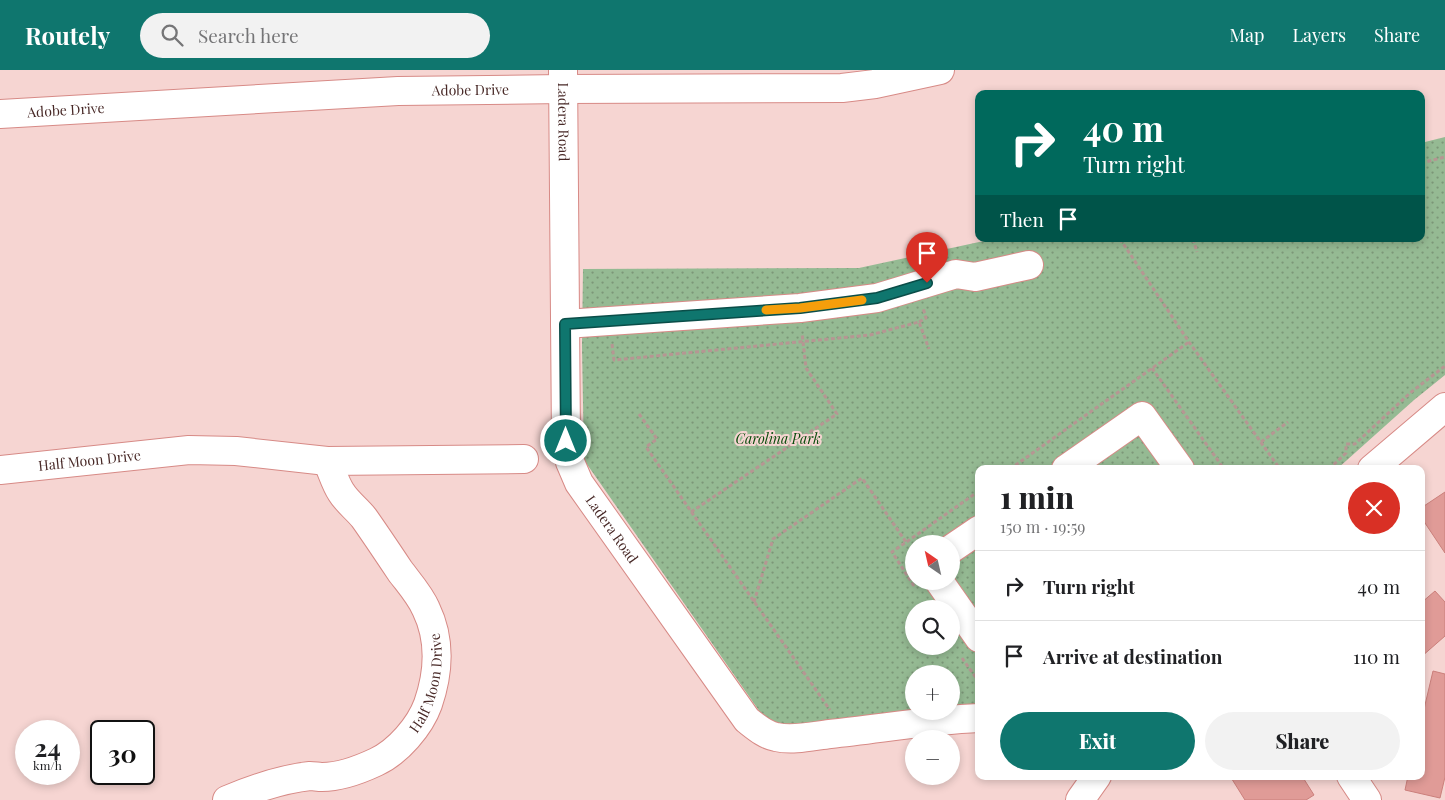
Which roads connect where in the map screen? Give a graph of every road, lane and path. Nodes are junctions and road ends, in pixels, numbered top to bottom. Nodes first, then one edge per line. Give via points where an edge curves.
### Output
1 (940, 70) edge
2 (563, 79) edge
3 (0, 114) edge
4 (1445, 157) edge
5 (1425, 162) edge
6 (1122, 242) edge
7 (1194, 242) edge
8 (1197, 252) dead end
9 (1029, 265) dead end
10 (800, 308) junction
11 (565, 324) junction
12 (612, 340) dead end
13 (803, 342) junction
14 (1189, 342) junction
15 (929, 348) dead end
16 (1445, 366) edge
17 (1152, 368) junction
18 (1445, 407) edge
19 (639, 414) dead end
20 (1288, 422) dead end
21 (1261, 442) junction
22 (524, 459) dead end
23 (327, 461) junction
24 (1016, 465) edge
25 (1072, 465) edge
26 (1177, 465) edge
27 (1221, 465) edge
28 (1277, 465) edge
29 (1333, 465) edge
30 (1377, 465) edge
31 (0, 470) edge
32 (975, 494) edge
33 (691, 512) junction
34 (975, 533) edge
35 (916, 535) edge
36 (905, 541) edge
37 (905, 543) edge
38 (960, 543) edge
39 (905, 564) edge
40 (931, 590) edge
41 (754, 602) junction
42 (970, 648) edge
43 (975, 667) edge
44 (834, 717) dead end
45 (975, 718) edge
46 (1354, 780) edge
47 (227, 800) edge
48 (1367, 800) edge

1 - 2 street, Adobe Drive via 842,88
2 - 3 street, Adobe Drive
2 - 11 street, Ladera Road
4 - 5 path
6 - 14 path
7 - 8 path
9 - 10 street via 975,276 956,274 877,298
10 - 11 street
10 - 13 path
11 - 45 street, Ladera Road via 566,441 579,483 747,720 760,731 777,738 793,738
12 - 13 path via 614,360
13 - 15 path via 870,335 919,322
13 - 33 path via 806,368 837,414
14 - 17 path
14 - 21 path
16 - 29 path via 1410,393 1356,444 1346,444 1346,453
17 - 24 path
17 - 27 path
18 - 30 street
19 - 33 path via 658,439 646,447
20 - 21 path
21 - 28 path
22 - 23 street, Half Moon Drive
23 - 31 street, Half Moon Drive via 236,451 189,450
23 - 47 street, Half Moon Drive via 341,492 363,517 426,608 437,649 433,690 415,728 378,762 338,775 280,781
25 - 26 street via 1142,416
32 - 35 path
33 - 41 path
34 - 38 street
36 - 41 path via 862,478 772,539
37 - 39 path via 892,552
40 - 42 street
41 - 44 path
42 - 43 path
46 - 48 street

